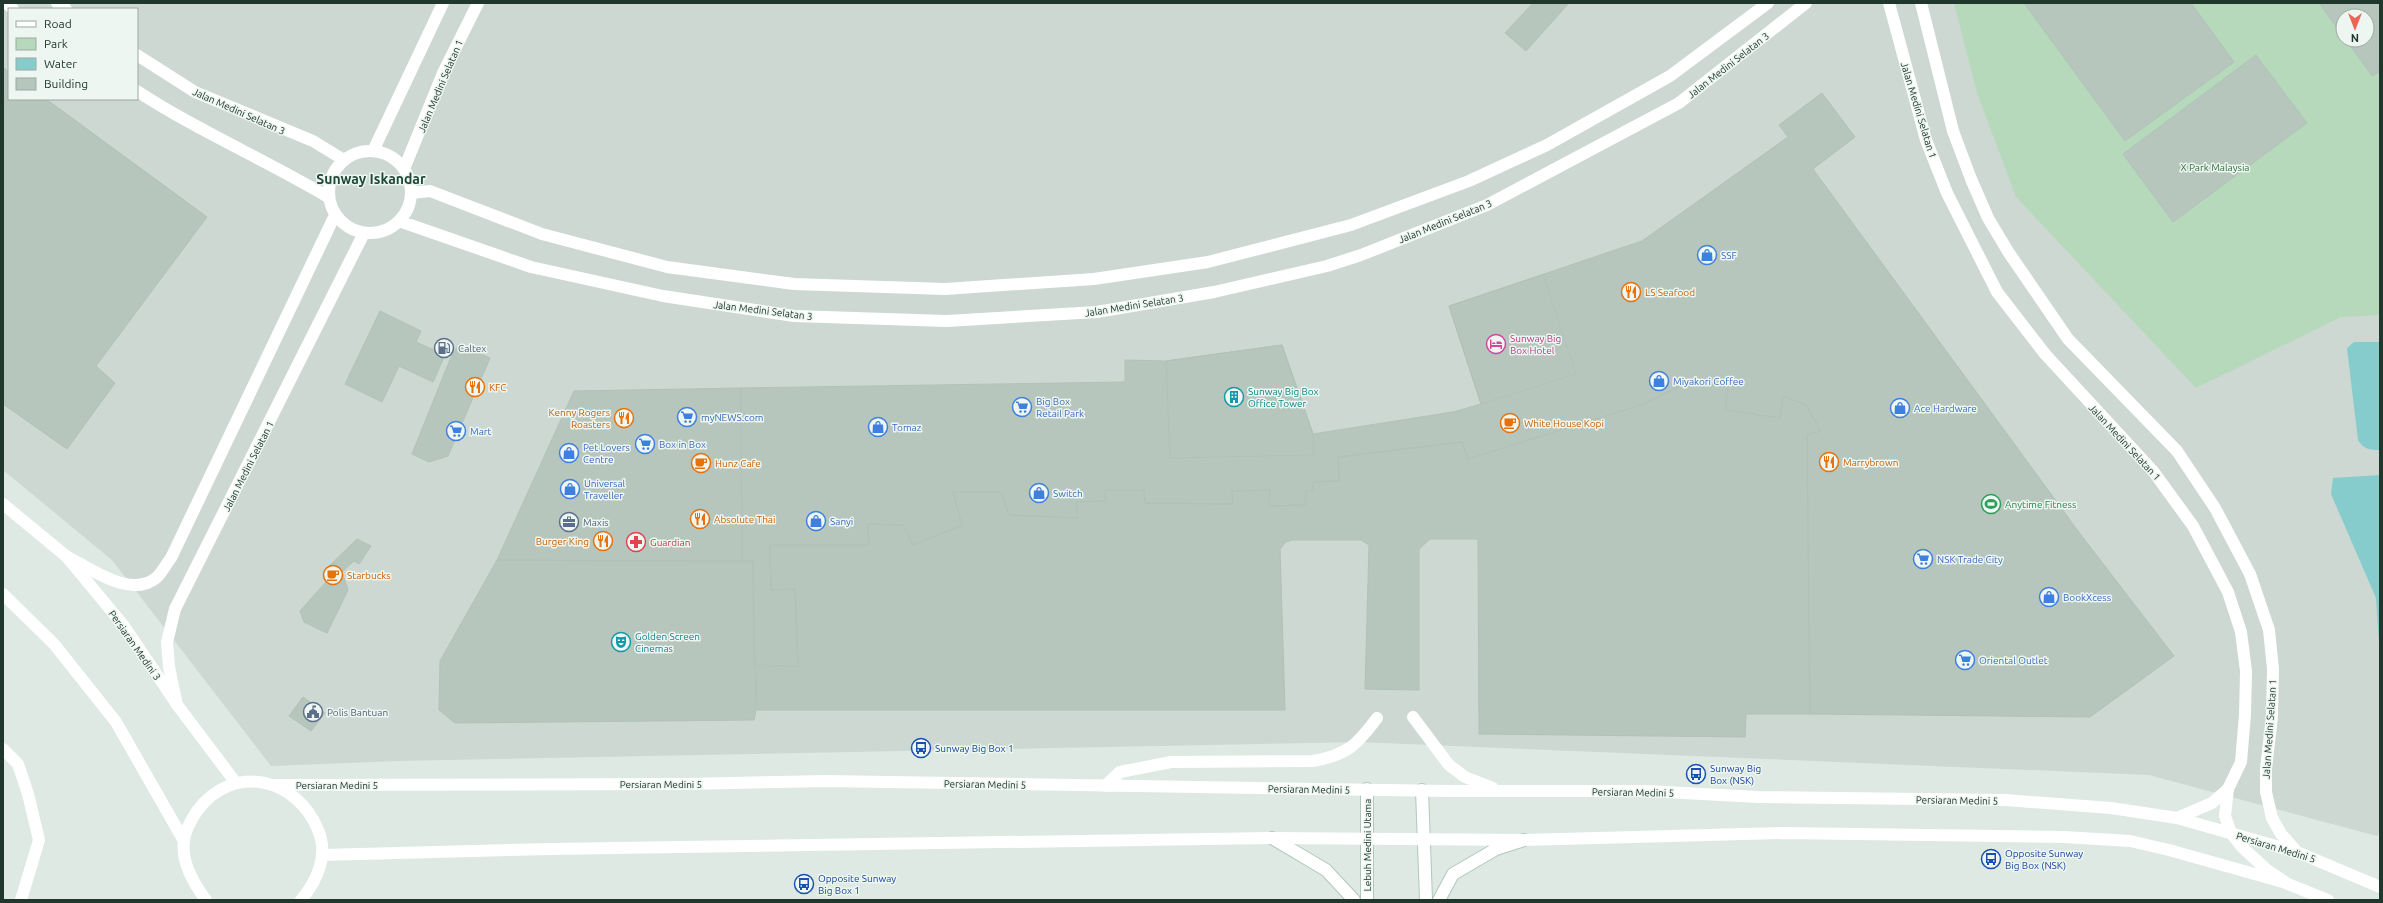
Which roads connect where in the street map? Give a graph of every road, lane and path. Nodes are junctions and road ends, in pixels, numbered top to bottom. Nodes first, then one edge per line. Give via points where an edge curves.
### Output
1 (443, 3) edge
2 (478, 3) edge
3 (1768, 3) edge
4 (1806, 3) edge
5 (1889, 3) edge
6 (1922, 3) edge
7 (138, 56) edge
8 (138, 92) edge
9 (373, 151) junction
10 (344, 160) junction
11 (404, 169) junction
12 (411, 193) junction
13 (328, 197) junction
14 (335, 215) junction
15 (399, 221) junction
16 (364, 233) junction
17 (3, 504) edge
18 (66, 556) junction
19 (3, 594) edge
20 (178, 706) junction
21 (1412, 717) dead end
22 (1377, 718) dead end
23 (3, 749) edge
24 (236, 783) junction
25 (274, 785) junction
26 (1105, 786) junction
27 (1367, 789) junction
28 (2228, 789) junction
29 (1422, 790) junction
30 (1500, 790) junction
31 (2177, 818) junction
32 (2231, 833) junction
33 (1272, 838) junction
34 (1366, 838) junction
35 (1423, 839) junction
36 (1524, 840) junction
37 (184, 841) junction
38 (2297, 852) junction
39 (322, 855) junction
40 (2288, 884) junction
41 (2380, 887) edge
42 (21, 900) edge
43 (206, 900) edge
44 (300, 900) edge
45 (1354, 900) edge
46 (1367, 900) edge
47 (1426, 900) edge
48 (1439, 900) edge
49 (2328, 900) edge

1 - 9 street
2 - 11 street, Jalan Medini Selatan 1 via 443,73
3 - 12 street via 1670,76 1547,145 1469,181 1351,225 1208,262 1094,279 945,289 794,284 667,266 542,234 430,190
4 - 15 street, Jalan Medini Selatan 3 via 1679,103 1486,205 1327,266 1214,292 1097,312 947,321 794,316 663,296 531,266
5 - 28 street, Jalan Medini Selatan 1 via 1926,140 1947,193 1996,292 2045,354 2153,471 2193,526 2228,592 2241,632 2246,671 2246,715 2240,762
6 - 38 street, Jalan Medini Selatan 1 via 1954,130 1970,179 1988,218 2068,339 2177,451 2215,508 2250,574 2269,630 2273,669 2266,792 2272,818 2281,834
7 - 10 street, Jalan Medini Selatan 3 via 195,92 313,141
8 - 13 street via 176,117 284,171
9 - 10 street via 357,153
9 - 11 street via 390,157
10 - 13 street via 330,180
11 - 12 street
12 - 15 street via 408,208
13 - 14 street
14 - 16 street via 348,227
14 - 18 street via 171,558 156,578 138,585 120,583
15 - 16 street via 383,231
16 - 20 street, Jalan Medini Selatan 1 via 175,609 166,642
17 - 18 street, Persiaran Medini 3
18 - 20 street, Persiaran Medini 3 via 124,626
19 - 37 street via 54,644 116,722
20 - 24 street, Persiaran Medini 3
21 - 30 street via 1449,765 1465,777
22 - 26 street via 1359,742 1325,759 1171,762 1120,772
23 - 42 street via 18,764 39,840
24 - 25 street via 248,781
24 - 37 street via 214,793 201,806 192,818
25 - 26 street, Persiaran Medini 5 via 826,781
25 - 39 street via 294,796 313,818 322,842
26 - 27 street, Persiaran Medini 5
27 - 29 street, Persiaran Medini 5
27 - 34 street, Lebuh Medini Utama
28 - 31 street via 2212,803
28 - 32 street, Jalan Medini Selatan 1 via 2225,816
29 - 30 street, Persiaran Medini 5
29 - 35 street
30 - 31 street, Persiaran Medini 5 via 2005,800 2111,808
31 - 32 street, Persiaran Medini 5
32 - 38 street, Persiaran Medini 5
32 - 40 street, Jalan Medini Selatan 1 via 2267,870
33 - 34 street
33 - 39 street
33 - 45 street via 1326,870
34 - 35 street
34 - 46 street, Lebuh Medini Utama
35 - 36 street
35 - 47 street
36 - 40 street via 1783,833 2064,837 2130,841
36 - 48 street via 1496,849 1453,874
37 - 43 street via 191,876
38 - 41 street, Persiaran Medini 5
39 - 44 street via 318,873
40 - 49 street

